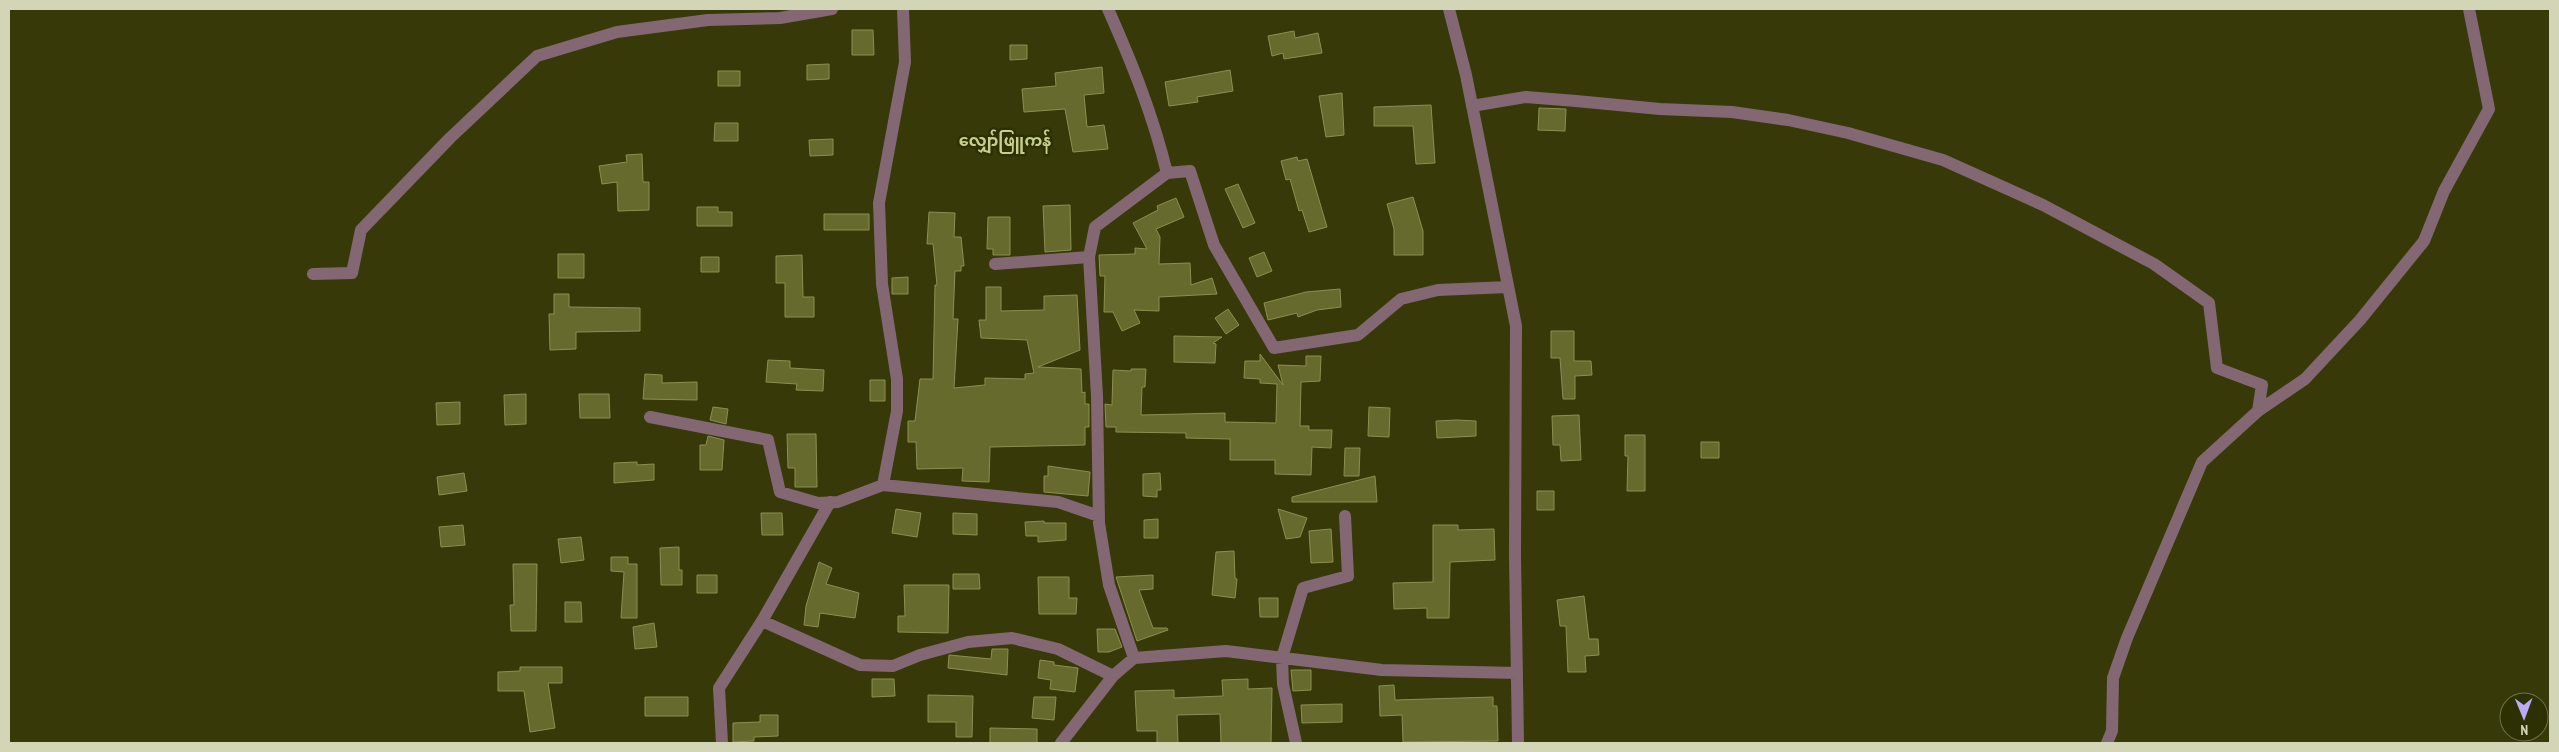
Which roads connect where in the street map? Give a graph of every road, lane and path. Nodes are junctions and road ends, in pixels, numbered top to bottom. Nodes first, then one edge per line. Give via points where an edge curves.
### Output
1 (832, 9) edge
2 (904, 9) edge
3 (1108, 9) edge
4 (1449, 9) edge
5 (2468, 9) edge
6 (1472, 106) junction
7 (1167, 173) junction
8 (1089, 257) junction
9 (995, 264) dead end
10 (314, 274) dead end
11 (1508, 287) junction
12 (2258, 410) junction
13 (650, 417) dead end
14 (883, 484) junction
15 (830, 502) junction
16 (1099, 516) junction
17 (1345, 516) dead end
18 (762, 621) junction
19 (1134, 658) junction
20 (1282, 658) junction
21 (1517, 673) junction
22 (1113, 676) junction
23 (722, 743) edge
24 (1061, 743) edge
25 (1296, 743) edge
26 (1518, 743) edge
27 (2107, 743) edge

1 - 10 street via 780,18 708,20 617,32 537,56 450,138 361,230 352,273
2 - 14 street via 905,62 878,203 882,284 898,379 897,411
3 - 7 street via 1157,130
4 - 6 street
5 - 12 street via 2489,109 2444,191 2424,241 2360,320 2305,379
6 - 11 street
6 - 12 street via 1526,97 1732,112 1848,133 1943,160 2043,204 2154,264 2209,303 2217,368 2262,385
7 - 8 street via 1095,227
7 - 11 street via 1190,171 1214,245 1274,348 1358,335 1402,299 1438,290
8 - 9 street
8 - 16 street
11 - 21 street via 1516,326
12 - 27 street via 2202,462 2127,638 2114,678 2112,731
13 - 15 street via 768,440 780,492 818,503
14 - 15 street via 838,502
14 - 16 street via 1058,502
15 - 18 street
16 - 19 street via 1109,585
17 - 20 street via 1348,576 1303,588
18 - 22 street via 860,664 893,666 968,642 1012,638 1058,649
18 - 23 street via 719,688
19 - 20 street via 1226,651
19 - 22 street
20 - 21 street via 1382,670
20 - 25 street via 1283,684
21 - 26 street
22 - 24 street

